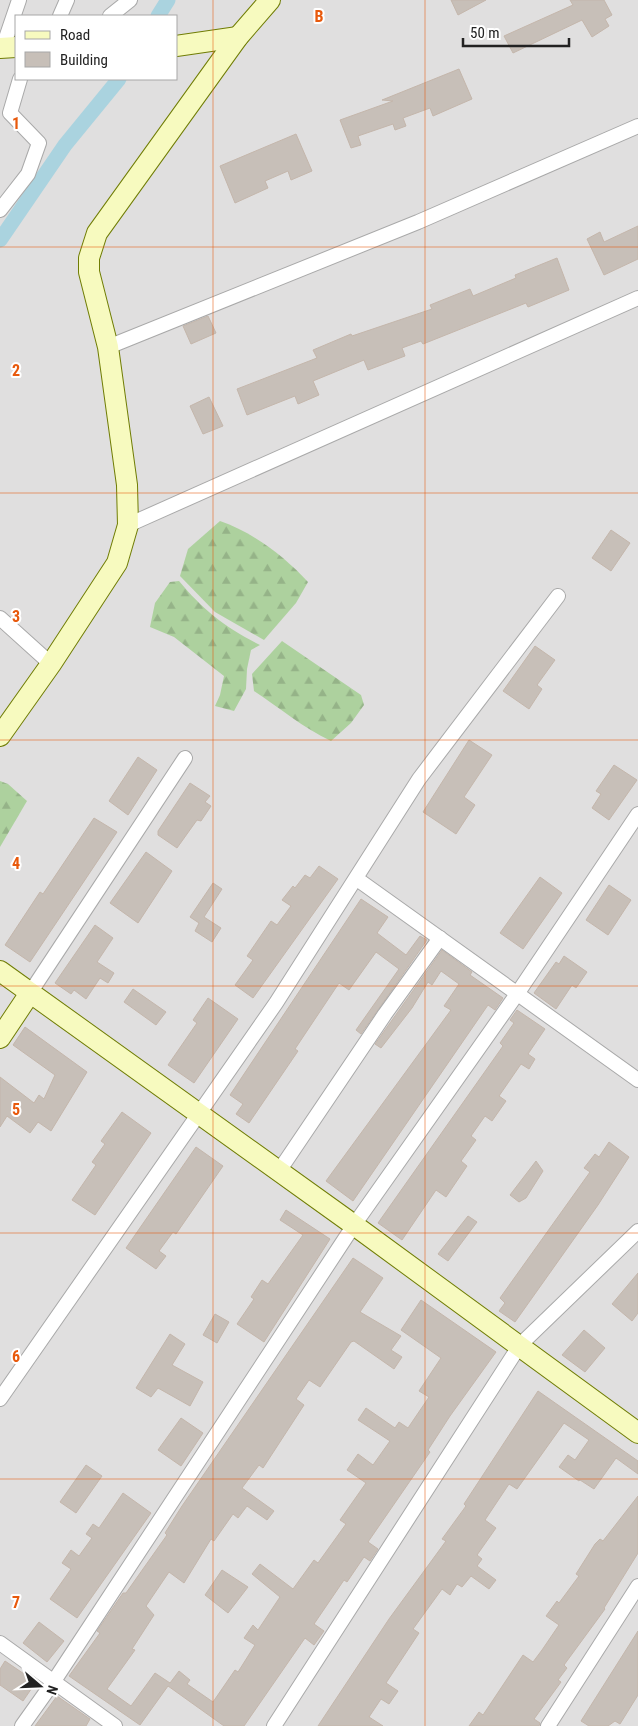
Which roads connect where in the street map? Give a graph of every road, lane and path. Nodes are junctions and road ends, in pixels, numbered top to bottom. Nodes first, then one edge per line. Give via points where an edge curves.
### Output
1 (19, 0) edge
2 (67, 0) edge
3 (130, 0) edge
4 (270, 0) edge
5 (60, 15) edge
6 (111, 15) edge
7 (238, 37) junction
8 (178, 46) edge
9 (6, 47) edge
10 (20, 80) edge
11 (638, 126) edge
12 (0, 210) edge
13 (638, 298) edge
14 (108, 347) junction
15 (128, 525) junction
16 (558, 596) dead end
17 (0, 618) edge
18 (51, 664) junction
19 (0, 736) edge
20 (185, 758) dead end
21 (638, 814) edge
22 (357, 879) junction
23 (440, 938) junction
24 (0, 971) edge
25 (30, 993) junction
26 (517, 994) junction
27 (0, 1038) edge
28 (638, 1080) edge
29 (199, 1113) junction
30 (279, 1170) junction
31 (354, 1225) junction
32 (638, 1231) edge
33 (520, 1345) junction
34 (0, 1399) edge
35 (638, 1433) edge
36 (638, 1586) edge
37 (0, 1643) edge
38 (54, 1682) junction
39 (22, 1726) edge
40 (115, 1726) edge
41 (274, 1726) edge
42 (548, 1726) edge

1 - 9 street
2 - 5 street
3 - 6 street
4 - 7 street
7 - 8 street
7 - 14 street via 97,233 89,258 89,272
10 - 12 street via 10,113 39,143 28,174
11 - 14 street via 418,222
13 - 15 street
14 - 15 street via 128,485
15 - 18 street via 117,563
16 - 22 street via 419,779
17 - 18 street
18 - 19 street
20 - 25 street
21 - 26 street
22 - 23 street
22 - 29 street
23 - 26 street
23 - 30 street
24 - 25 street
25 - 27 street
25 - 29 street
26 - 28 street
26 - 31 street
29 - 30 street
29 - 34 street
30 - 31 street
31 - 33 street
31 - 38 street
32 - 33 street
33 - 35 street
33 - 41 street
36 - 42 street
37 - 38 street
38 - 39 street
38 - 40 street

